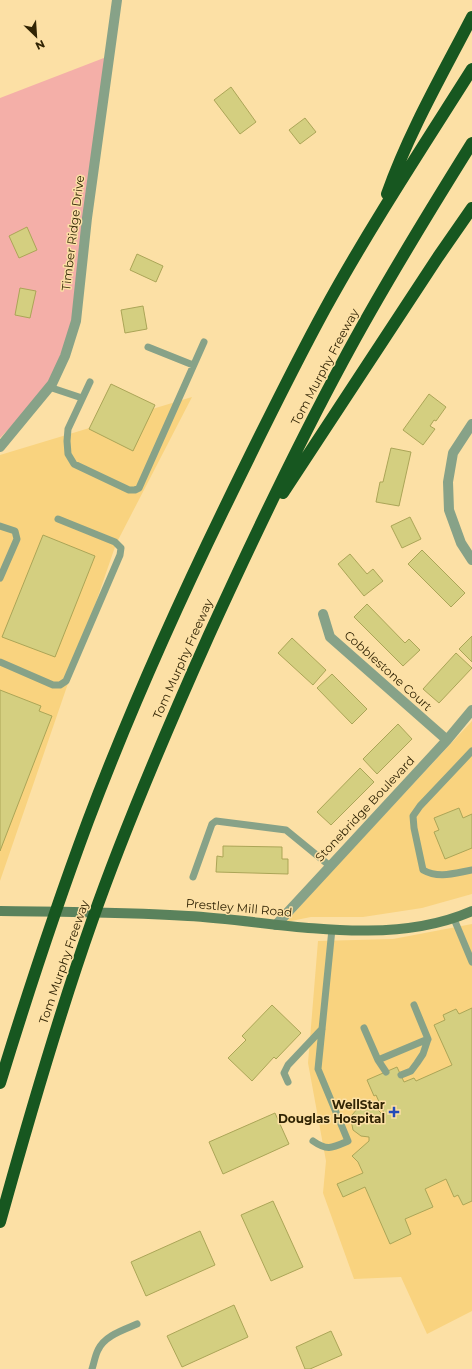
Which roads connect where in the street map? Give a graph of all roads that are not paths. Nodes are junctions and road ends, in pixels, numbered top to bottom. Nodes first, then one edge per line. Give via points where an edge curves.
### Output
1 (117, 0) edge
2 (472, 17) edge
3 (472, 69) edge
4 (472, 143) edge
5 (472, 208) edge
6 (378, 217) junction
7 (204, 342) dead end
8 (148, 347) dead end
9 (193, 365) junction
10 (90, 382) dead end
11 (49, 387) junction
12 (82, 398) junction
13 (472, 424) edge
14 (0, 447) edge
15 (58, 519) dead end
16 (0, 526) edge
17 (253, 537) junction
18 (472, 560) edge
19 (0, 578) edge
20 (323, 614) dead end
21 (0, 662) edge
22 (472, 710) edge
23 (447, 740) junction
24 (472, 751) edge
25 (330, 866) junction
26 (472, 870) edge
27 (193, 877) dead end
28 (4, 911) edge
29 (472, 911) edge
30 (454, 919) junction
31 (276, 925) junction
32 (332, 929) junction
33 (472, 962) edge
34 (414, 1005) dead end
35 (364, 1028) dead end
36 (322, 1029) junction
37 (428, 1039) junction
38 (378, 1060) junction
39 (386, 1072) dead end
40 (401, 1075) dead end
41 (288, 1082) dead end
42 (0, 1083) edge
43 (313, 1141) dead end
44 (0, 1222) edge
45 (137, 1324) dead end
46 (92, 1369) edge

1 - 11 street, Timber Ridge Drive via 87,218 76,321 65,356
2 - 6 highway via 404,151
3 - 6 highway, Tom Murphy Freeway
4 - 17 highway, Tom Murphy Freeway via 388,280 342,363
5 - 17 highway
6 - 42 highway, Tom Murphy Freeway via 325,309 267,419 136,701 50,928
7 - 9 lane
8 - 9 lane
9 - 12 lane via 139,488 135,490 129,490 74,464 68,454 68,429
10 - 12 lane
11 - 12 lane
11 - 14 street, Timber Ridge Drive
13 - 18 street via 453,453 448,482 449,510 461,543
15 - 21 lane via 115,542 121,548 120,555 66,681 60,685 53,685
16 - 19 lane via 15,532 17,539
17 - 44 highway, Tom Murphy Freeway via 156,754 92,920 31,1110
20 - 23 street, Cobblestone Court via 330,637
22 - 23 street, Stonebridge Boulevard
23 - 25 street, Stonebridge Boulevard
24 - 26 lane via 413,816 423,870 431,874 444,875
25 - 27 lane via 286,830 216,821 212,824
25 - 31 street, Stonebridge Boulevard
28 - 31 street, Prestley Mill Road via 187,916
29 - 30 street, Prestley Mill Road
30 - 32 street, Prestley Mill Road via 439,923 358,931
30 - 33 lane
31 - 32 street, Prestley Mill Road
32 - 36 lane
34 - 37 lane
35 - 38 lane
36 - 41 lane via 288,1065 284,1073
36 - 43 lane via 318,1069 348,1141 332,1148
37 - 38 lane
37 - 40 lane via 423,1054 411,1071
38 - 39 lane
45 - 46 lane via 104,1342 98,1350

